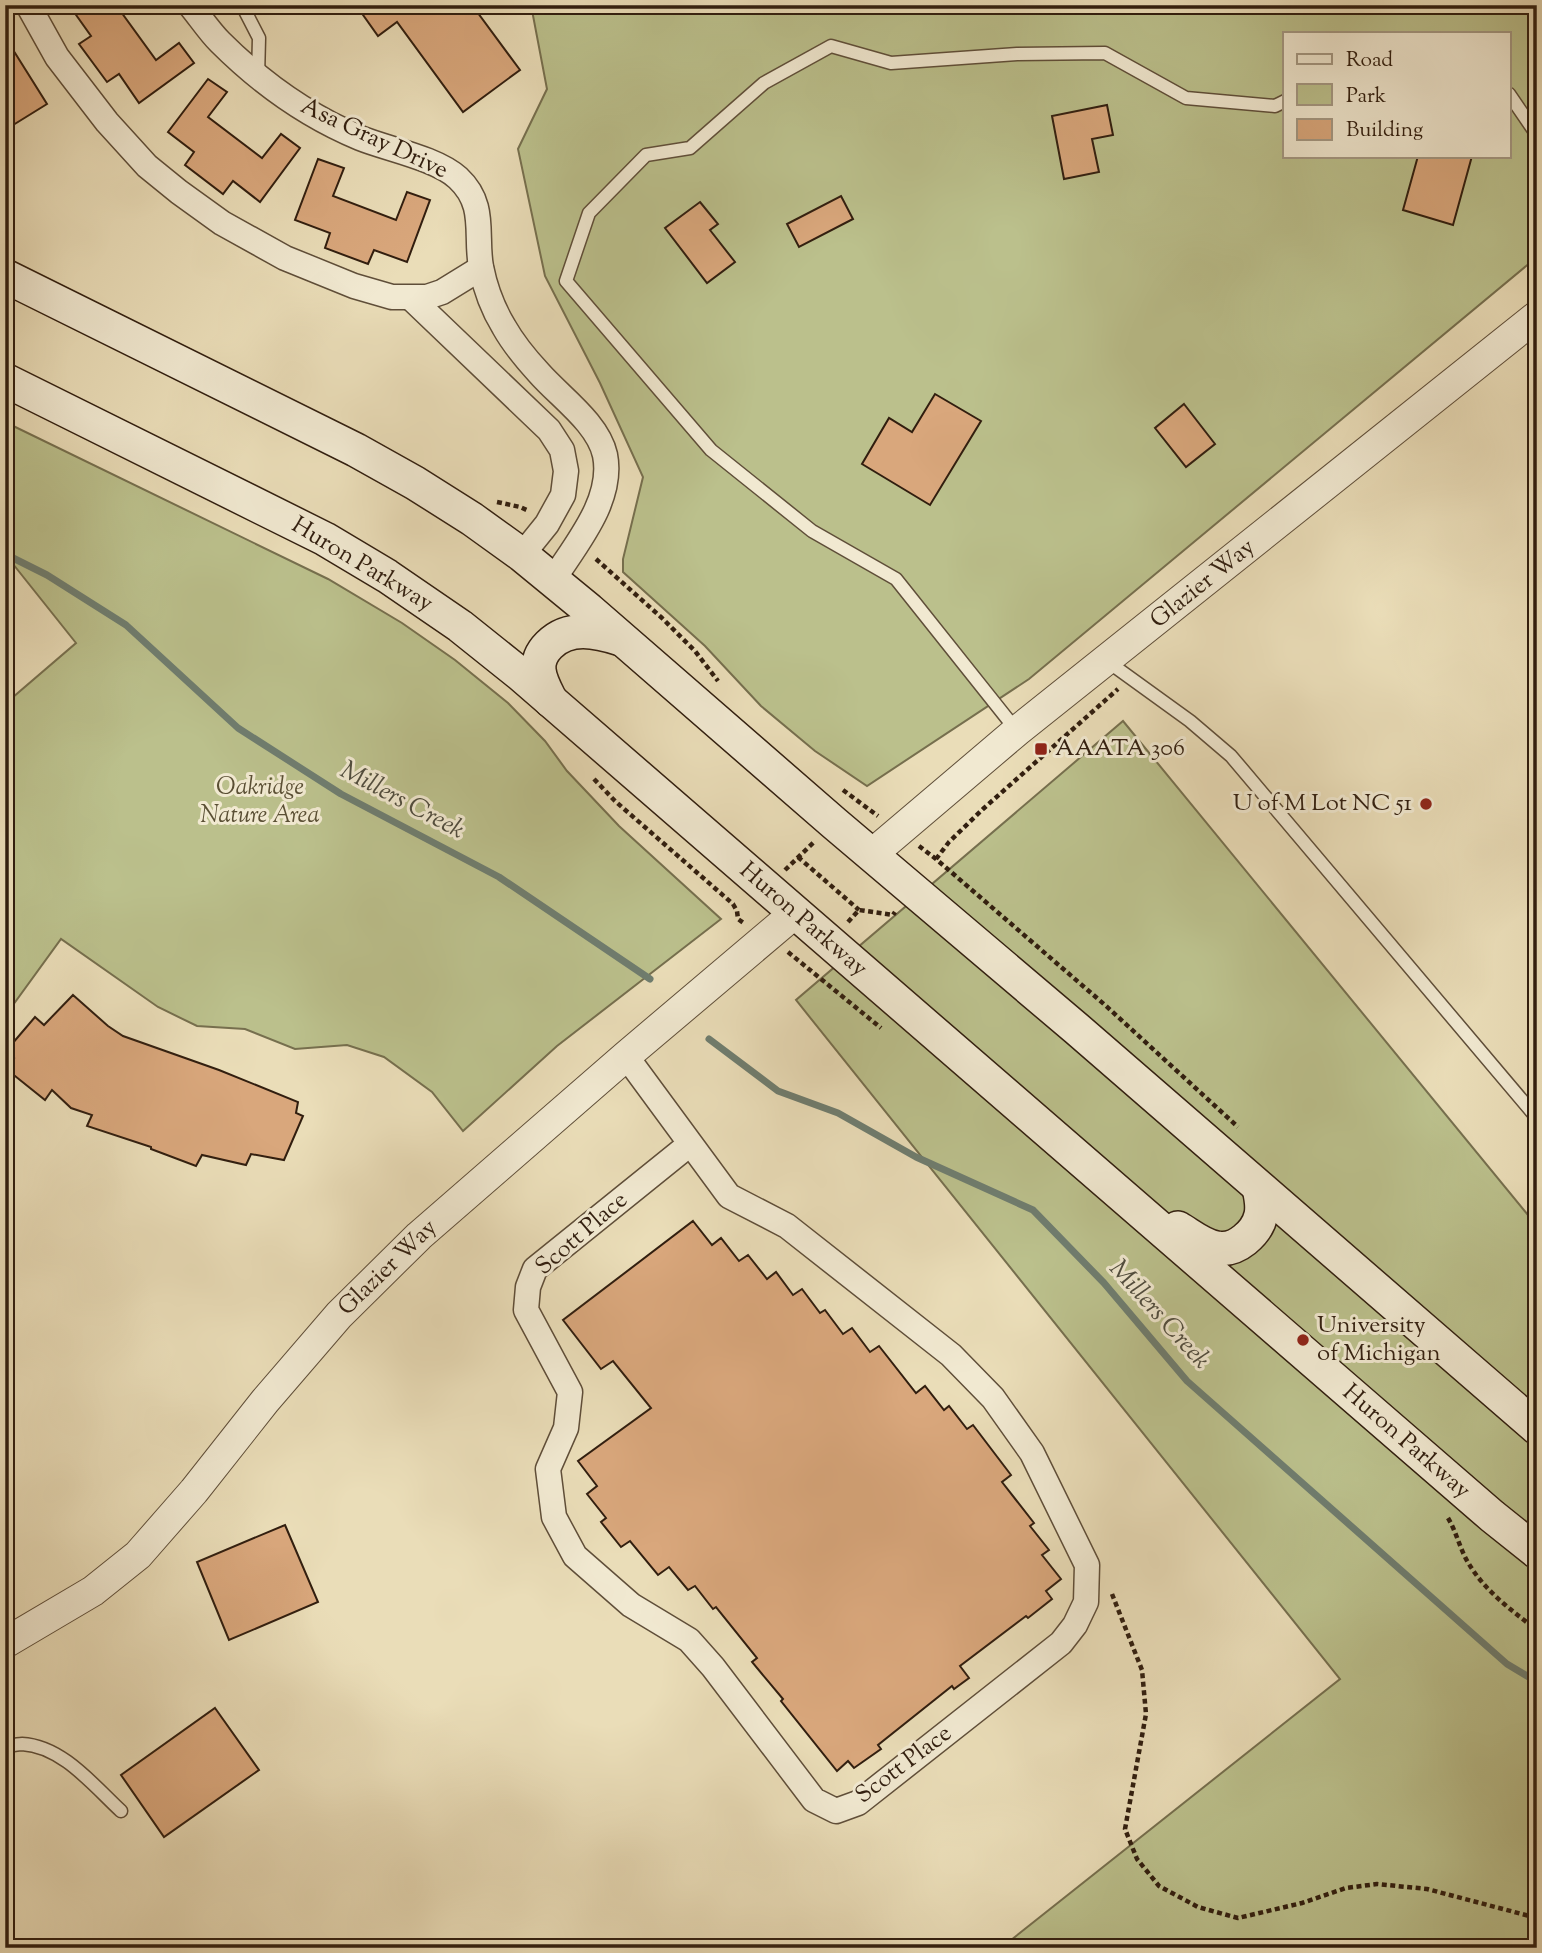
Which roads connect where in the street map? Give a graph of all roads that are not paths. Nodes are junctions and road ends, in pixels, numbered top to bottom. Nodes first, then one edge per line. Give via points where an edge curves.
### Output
1 (28, 5) edge
2 (190, 5) edge
3 (242, 5) edge
4 (258, 78) junction
5 (1510, 95) edge
6 (1283, 102) edge
7 (1537, 135) edge
8 (481, 268) junction
9 (5, 276) edge
10 (411, 298) junction
11 (1537, 317) edge
12 (5, 380) edge
13 (522, 555) junction
14 (553, 580) junction
15 (623, 640) junction
16 (1119, 670) junction
17 (551, 701) junction
18 (1017, 731) junction
19 (871, 855) junction
20 (795, 913) junction
21 (626, 1056) junction
22 (1537, 1118) edge
23 (690, 1144) junction
24 (1259, 1188) junction
25 (1116, 1190) junction
26 (1537, 1428) edge
27 (1537, 1552) edge
28 (5, 1643) edge
29 (5, 1747) edge
30 (121, 1811) dead end

1 - 10 street via 57,57 107,122 147,166 179,192 222,223 285,258 354,286
2 - 4 street, Asa Gray Drive via 218,41
3 - 4 lane via 259,38
4 - 8 street, Asa Gray Drive via 358,137 457,177 479,215
5 - 7 lane
6 - 18 lane via 1275,106 1186,98 1105,53 891,63 831,46 764,82 690,148 646,155 589,213 566,281 711,450 812,531 896,579
8 - 10 street via 442,292
8 - 14 street, Asa Gray Drive via 504,327 538,372 583,418 605,456 606,482 596,511
9 - 13 main road via 356,450
10 - 13 street via 548,430 562,450 564,495
11 - 16 street, Glazier Way
12 - 17 main road, Huron Parkway via 325,540 387,576 460,626
13 - 14 main road
14 - 15 main road
15 - 17 main road via 576,631 551,643 539,667
15 - 19 main road
16 - 18 street, Glazier Way
16 - 22 lane via 1231,756
17 - 20 main road, Huron Parkway
18 - 19 street, Glazier Way
19 - 24 main road
20 - 21 street, Glazier Way
20 - 25 main road, Huron Parkway
21 - 23 street, Scott Place
21 - 28 street, Glazier Way via 419,1236 339,1315 138,1555 93,1591
23 - 23 street, Scott Place via 729,1196 787,1226 951,1355 993,1398 1031,1453 1087,1565 1086,1602 1061,1643 858,1803 836,1811 814,1800 689,1640 631,1605 575,1556 554,1517 548,1469 566,1428 570,1392 526,1310 528,1287 535,1269
24 - 25 main road via 1262,1211 1255,1230 1238,1244 1217,1249
24 - 26 main road
25 - 27 main road, Huron Parkway
29 - 30 lane via 21,1744 48,1750 75,1768

